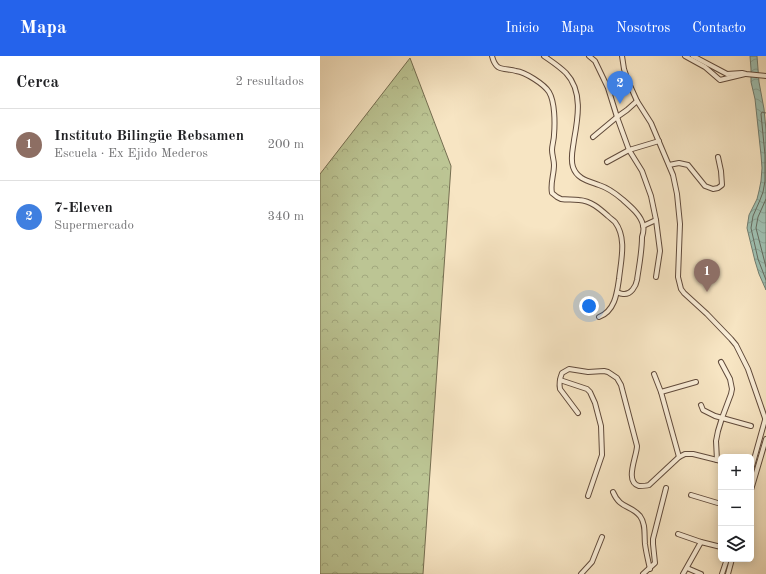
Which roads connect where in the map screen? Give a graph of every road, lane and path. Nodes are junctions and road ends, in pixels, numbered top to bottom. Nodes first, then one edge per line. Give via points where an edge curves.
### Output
1 (492, 56) edge
2 (544, 56) edge
3 (589, 56) edge
4 (596, 56) edge
5 (622, 56) edge
6 (685, 56) edge
7 (693, 56) edge
8 (595, 61) junction
9 (718, 70) junction
10 (714, 75) junction
11 (765, 76) edge
12 (726, 77) junction
13 (637, 101) junction
14 (617, 117) junction
15 (593, 137) dead end
16 (659, 141) junction
17 (629, 150) junction
18 (718, 157) dead end
19 (607, 162) dead end
20 (669, 165) junction
21 (656, 220) junction
22 (643, 226) junction
23 (656, 277) dead end
24 (617, 292) junction
25 (599, 317) dead end
26 (721, 362) dead end
27 (654, 374) dead end
28 (560, 380) junction
29 (696, 382) dead end
30 (661, 392) junction
31 (701, 405) dead end
32 (578, 413) dead end
33 (722, 418) junction
34 (766, 420) edge
35 (751, 426) dead end
36 (766, 439) edge
37 (718, 454) edge
38 (679, 457) junction
39 (754, 460) edge
40 (718, 461) edge
41 (756, 471) joint
42 (754, 479) edge
43 (666, 488) dead end
44 (613, 492) dead end
45 (691, 495) dead end
46 (588, 496) dead end
47 (718, 503) edge
48 (678, 534) dead end
49 (602, 537) dead end
50 (701, 542) junction
51 (718, 546) edge
52 (726, 562) edge
53 (731, 562) edge
54 (687, 568) junction
55 (650, 569) junction
56 (581, 574) edge
57 (643, 574) edge
58 (683, 574) edge
59 (701, 574) edge
60 (722, 574) edge
61 (728, 574) edge

1 - 24 street via 499,67 524,74 542,84 549,93 554,119 552,193 567,200 597,206 614,221 619,229 623,253
2 - 22 street via 565,72 576,93 577,122 571,159 576,173 584,180 612,191 635,212
3 - 8 street
4 - 8 street
5 - 13 street via 624,69
6 - 10 street
7 - 9 street
8 - 14 street via 608,88
9 - 10 street
9 - 12 street
10 - 12 street via 720,80
11 - 12 street via 742,73
13 - 14 street
13 - 16 street
14 - 15 street
14 - 17 street
16 - 17 street
16 - 20 street
17 - 19 street
17 - 21 street via 642,171
18 - 20 street via 722,184 713,189 705,186 688,165
20 - 34 street via 677,194 680,224 678,277 681,289 736,345 748,369
21 - 22 street
21 - 23 street via 660,251
22 - 24 street via 642,253 636,283 626,294
24 - 25 street via 610,309
26 - 33 street via 732,389
27 - 30 street
28 - 32 street via 560,389
28 - 38 street via 562,373 569,368 588,372 604,371 619,380 637,446 632,475 632,480 637,485 649,486
28 - 46 street via 589,390 601,426 602,455
29 - 30 street
30 - 38 street
31 - 33 street via 703,410
33 - 35 street
33 - 37 street via 716,441
34 - 39 street
36 - 41 street
38 - 40 street via 693,454
41 - 42 street
43 - 55 street via 653,539 655,563
44 - 55 street via 621,504 637,513 642,520
45 - 47 street
48 - 50 street
49 - 56 street via 592,562
50 - 51 street
50 - 54 street
52 - 60 street
53 - 61 street
54 - 58 street
54 - 59 street
55 - 57 street

